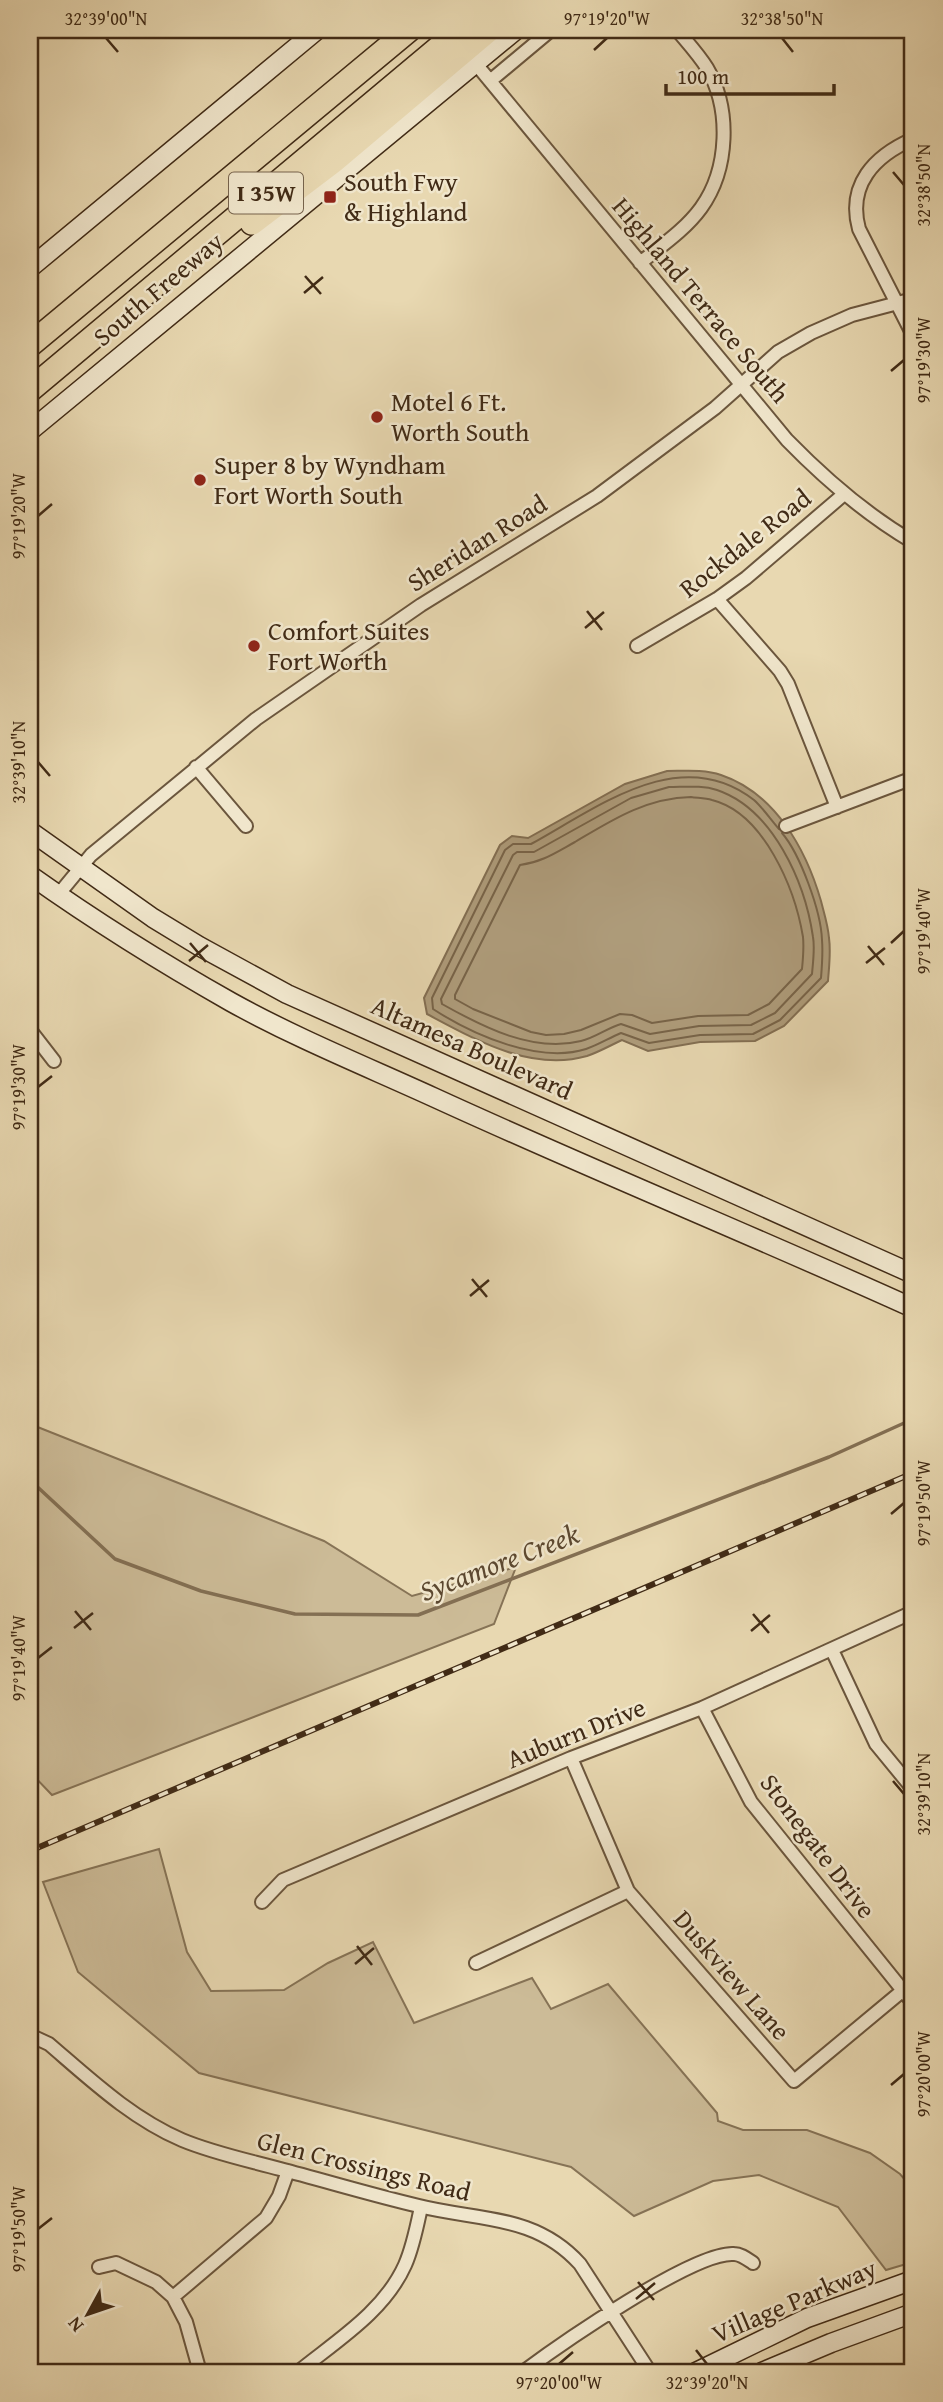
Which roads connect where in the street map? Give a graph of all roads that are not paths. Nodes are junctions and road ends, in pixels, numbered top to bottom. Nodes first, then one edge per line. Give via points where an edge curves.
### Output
1 (317, 30) edge
2 (387, 30) edge
3 (409, 30) edge
4 (460, 30) edge
5 (489, 30) edge
6 (516, 30) edge
7 (551, 30) edge
8 (677, 30) edge
9 (476, 64) junction
10 (490, 81) junction
11 (913, 139) edge
12 (210, 197) junction
13 (640, 263) junction
14 (30, 268) edge
15 (913, 299) edge
16 (897, 303) junction
17 (913, 335) edge
18 (30, 345) edge
19 (71, 357) junction
20 (741, 384) junction
21 (30, 390) edge
22 (30, 431) edge
23 (844, 495) junction
24 (913, 542) edge
25 (717, 599) junction
26 (637, 646) dead end
27 (196, 767) junction
28 (913, 778) edge
29 (837, 807) junction
30 (246, 826) dead end
31 (786, 826) dead end
32 (30, 831) edge
33 (80, 868) junction
34 (30, 874) edge
35 (58, 895) junction
36 (30, 1030) edge
37 (54, 1061) dead end
38 (913, 1274) edge
39 (913, 1308) edge
40 (913, 1612) edge
41 (832, 1650) junction
42 (702, 1708) junction
43 (571, 1758) junction
44 (913, 1789) edge
45 (628, 1891) junction
46 (262, 1902) dead end
47 (476, 1963) dead end
48 (913, 1982) edge
49 (902, 1991) junction
50 (913, 2003) edge
51 (30, 2038) edge
52 (288, 2171) junction
53 (421, 2207) junction
54 (753, 2263) dead end
55 (99, 2267) dead end
56 (913, 2280) edge
57 (173, 2297) junction
58 (611, 2312) junction
59 (913, 2313) edge
60 (200, 2372) edge
61 (298, 2372) edge
62 (523, 2372) edge
63 (650, 2372) edge
64 (696, 2372) edge
65 (762, 2372) edge

1 - 14 main road
2 - 12 highway
3 - 12 highway, South Freeway / I 35W
4 - 19 highway, South Freeway / I 35W
5 - 19 highway via 335,160 94,351
6 - 9 main road, South Freeway
7 - 10 street
8 - 13 street via 707,67 717,91 724,126 722,150 702,206
9 - 10 street, Highland Terrace South
9 - 22 main road, South Freeway
10 - 13 street, Highland Terrace South
11 - 16 street via 873,165 856,198 859,229
12 - 18 highway, South Freeway / I 35W
13 - 20 street, Highland Terrace South
15 - 16 street, Sheridan Road
16 - 17 street
16 - 20 street, Sheridan Road via 811,333 778,352
19 - 21 highway, South Freeway / I 35W
20 - 23 street, Highland Terrace South via 787,440
20 - 27 street, Sheridan Road via 597,496 421,605 256,719
23 - 24 street, Highland Terrace South
23 - 25 street, Rockdale Road
25 - 26 street, Rockdale Road
25 - 29 street via 788,684
27 - 30 street
27 - 33 street, Sheridan Road
28 - 29 street
29 - 31 street
32 - 33 main road, Altamesa Boulevard
33 - 35 street, Sheridan Road
33 - 38 main road, Altamesa Boulevard via 199,946 287,994
34 - 35 main road
35 - 39 main road via 136,947 288,1031
36 - 37 street
40 - 41 street, Auburn Drive
41 - 42 street, Auburn Drive
41 - 44 street via 876,1744
42 - 43 street, Auburn Drive
42 - 49 street, Stonegate Drive via 751,1802
43 - 45 street, Duskview Lane
43 - 46 street, Auburn Drive via 284,1880
45 - 47 street
45 - 49 street, Duskview Lane via 794,2081
48 - 49 street, Duskview Lane
49 - 50 street, Stonegate Drive
51 - 52 street, Glen Crossings Road via 49,2044 119,2104 155,2127 184,2141
52 - 53 street, Glen Crossings Road
52 - 57 street via 266,2218
53 - 58 street, Glen Crossings Road via 537,2230 574,2256
53 - 61 street via 412,2246 394,2285 366,2316
54 - 58 street via 735,2254 725,2255 694,2266
55 - 57 street via 116,2263 156,2282
56 - 64 main road, Village Parkway via 807,2318
57 - 60 street via 186,2322
58 - 62 street
58 - 63 street, Glen Crossings Road
59 - 65 main road, Village Parkway

